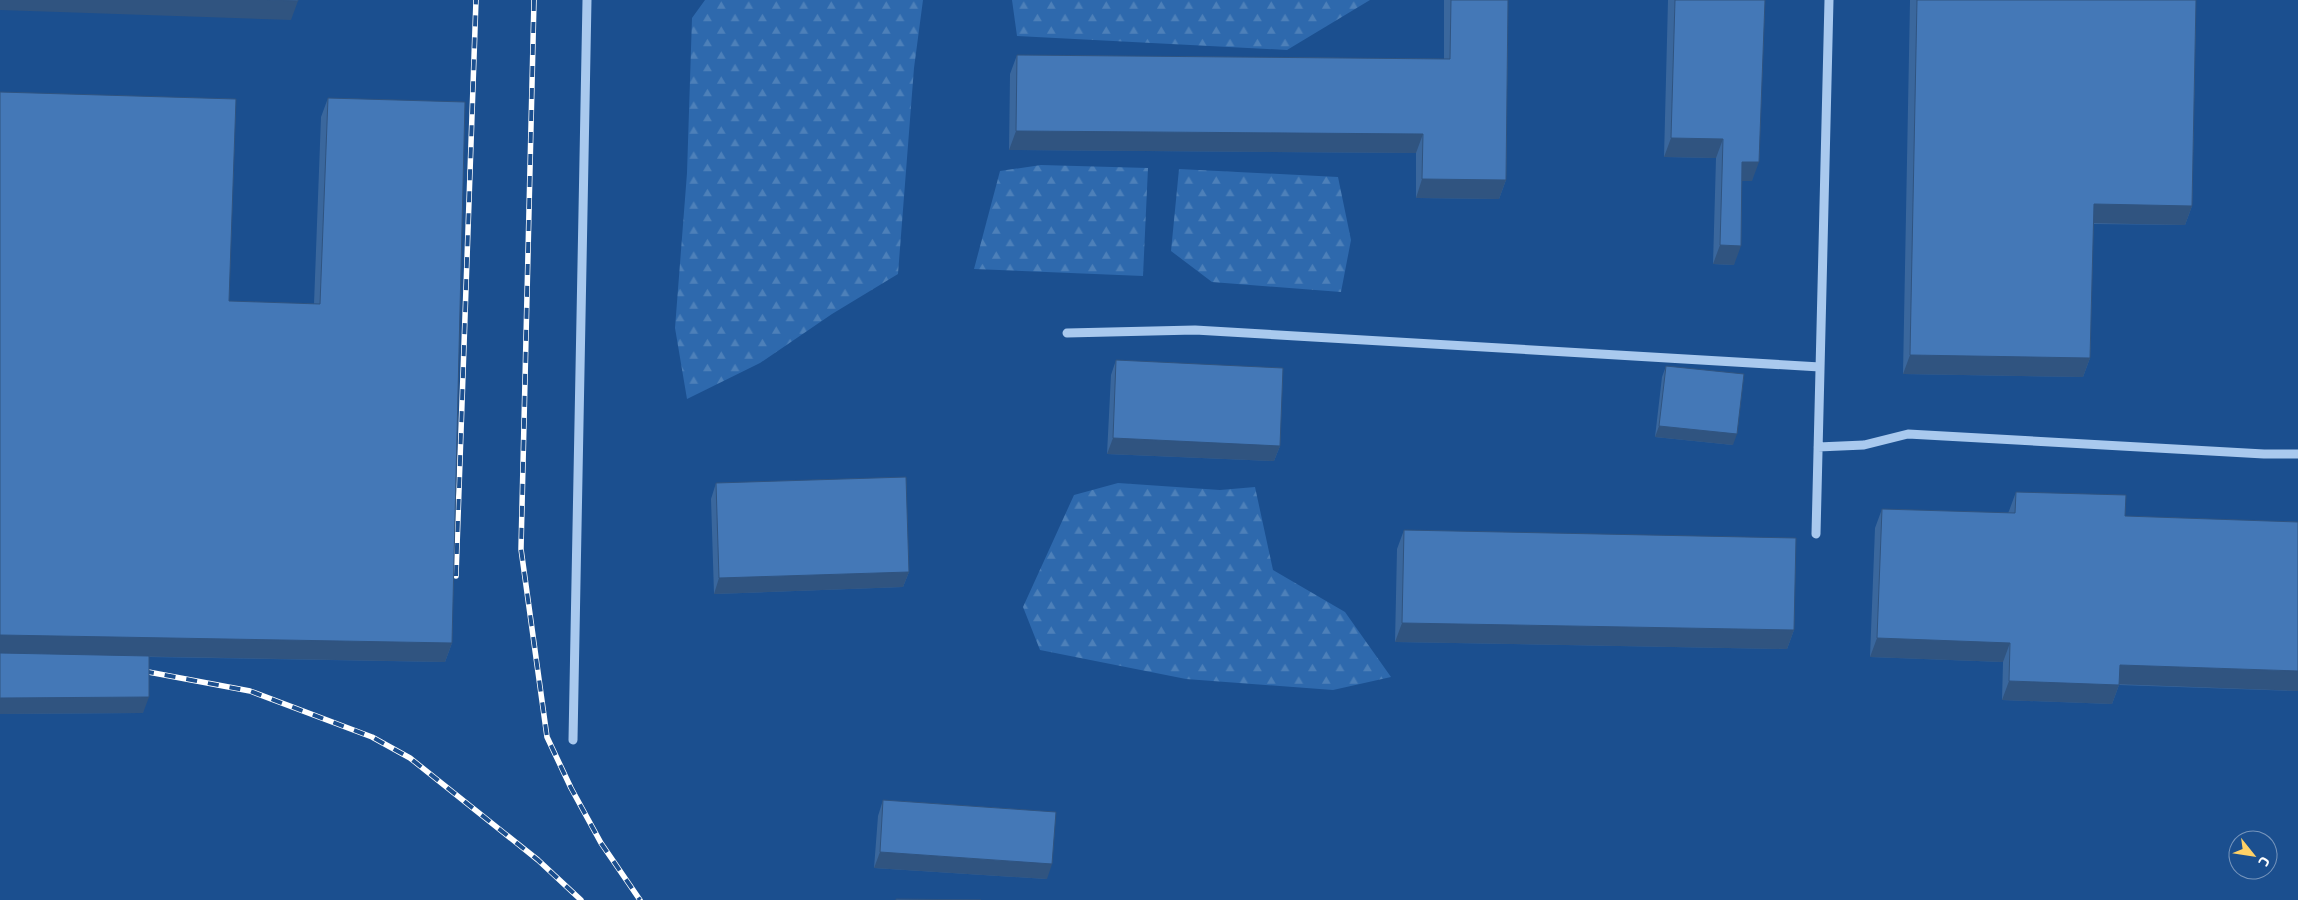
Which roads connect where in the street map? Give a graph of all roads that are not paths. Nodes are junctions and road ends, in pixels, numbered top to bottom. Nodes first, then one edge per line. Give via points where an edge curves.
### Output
1 (587, 0) edge
2 (1829, 0) edge
3 (1067, 333) dead end
4 (1820, 367) junction
5 (1818, 447) junction
6 (2298, 454) edge
7 (1816, 534) dead end
8 (573, 740) dead end

1 - 8 street
2 - 4 street
3 - 4 street via 1195,330
4 - 5 street
5 - 6 street via 1864,445 1908,434
5 - 7 street

